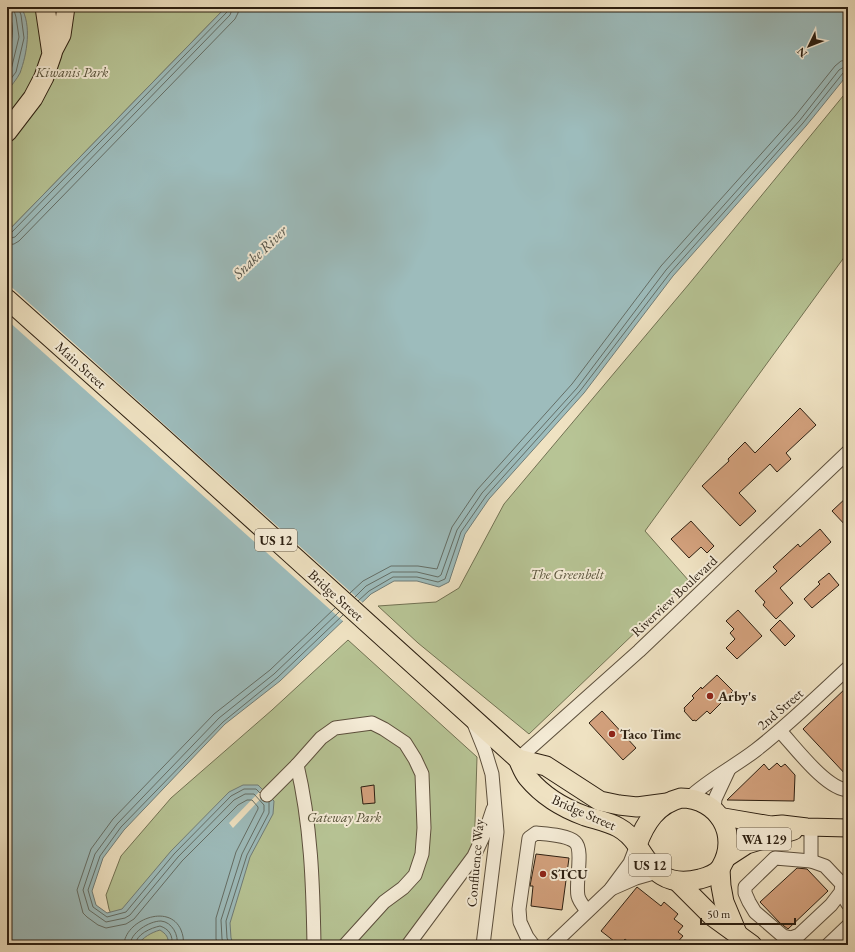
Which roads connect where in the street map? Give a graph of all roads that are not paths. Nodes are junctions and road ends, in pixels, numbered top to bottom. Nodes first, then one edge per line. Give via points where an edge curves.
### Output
1 (45, 7) edge
2 (56, 7) edge
3 (66, 7) edge
4 (52, 54) junction
5 (7, 132) edge
6 (7, 299) edge
7 (155, 431) joint
8 (846, 458) edge
9 (848, 668) edge
10 (471, 716) junction
11 (780, 731) junction
12 (518, 759) junction
13 (297, 765) junction
14 (728, 768) junction
15 (848, 790) edge
16 (267, 795) dead end
17 (689, 798) junction
18 (667, 803) junction
19 (495, 804) junction
20 (716, 813) junction
21 (809, 827) junction
22 (848, 828) edge
23 (637, 846) junction
24 (811, 861) junction
25 (722, 865) junction
26 (657, 872) junction
27 (678, 882) junction
28 (610, 890) junction
29 (845, 898) edge
30 (587, 911) junction
31 (848, 926) edge
32 (737, 933) junction
33 (314, 945) edge
34 (344, 945) edge
35 (408, 945) edge
36 (483, 945) edge
37 (533, 945) edge
38 (552, 945) edge
39 (752, 945) edge
40 (828, 945) edge

1 - 4 highway
2 - 4 main road
3 - 4 main road via 62,36
4 - 5 highway via 36,93
6 - 7 highway, Main Street / US 12
7 - 10 highway, Bridge Street / US 12
8 - 12 street, Riverview Boulevard via 639,651
9 - 11 street, 2nd Street
10 - 12 highway, Bridge Street / US 12
10 - 19 street, Confluence Way via 492,774
11 - 14 street, 2nd Street via 740,762
11 - 15 street via 825,780 842,790
12 - 18 highway, Bridge Street / US 12 via 546,766 600,801 637,807
12 - 23 highway, Bridge Street / US 12 via 527,777 553,801 584,816 619,827
13 - 16 street
13 - 33 street via 310,836
13 - 34 street via 321,738 335,728 372,724 405,743 422,774 424,828 422,854 415,875 384,902
14 - 17 street, 2nd Street
14 - 20 street via 715,799
17 - 18 highway, US 12
17 - 20 highway via 702,802
18 - 23 highway, US 12 via 655,812 646,824
19 - 35 street via 474,856
19 - 36 street, Confluence Way via 497,832
20 - 21 main road, WA 129 via 771,825
20 - 25 highway, US 12 via 724,825 728,843
21 - 22 main road, WA 129
21 - 24 street
21 - 25 main road, WA 129 via 747,845
23 - 26 highway, US 12
23 - 28 street via 630,863
24 - 29 street via 825,866 842,884
24 - 29 street via 775,858 745,887 745,893 755,912 782,936 791,938 799,935 831,905
25 - 27 highway, US 12 via 711,875
25 - 32 highway, US 12 via 721,886 724,902
26 - 27 highway, US 12 via 666,879
26 - 28 street
27 - 32 highway, US 12 via 712,916
28 - 30 street
30 - 37 street via 578,898 579,848 574,841 557,835 536,833 529,838 519,909 520,922
30 - 38 street
31 - 40 street
32 - 39 highway, US 12

